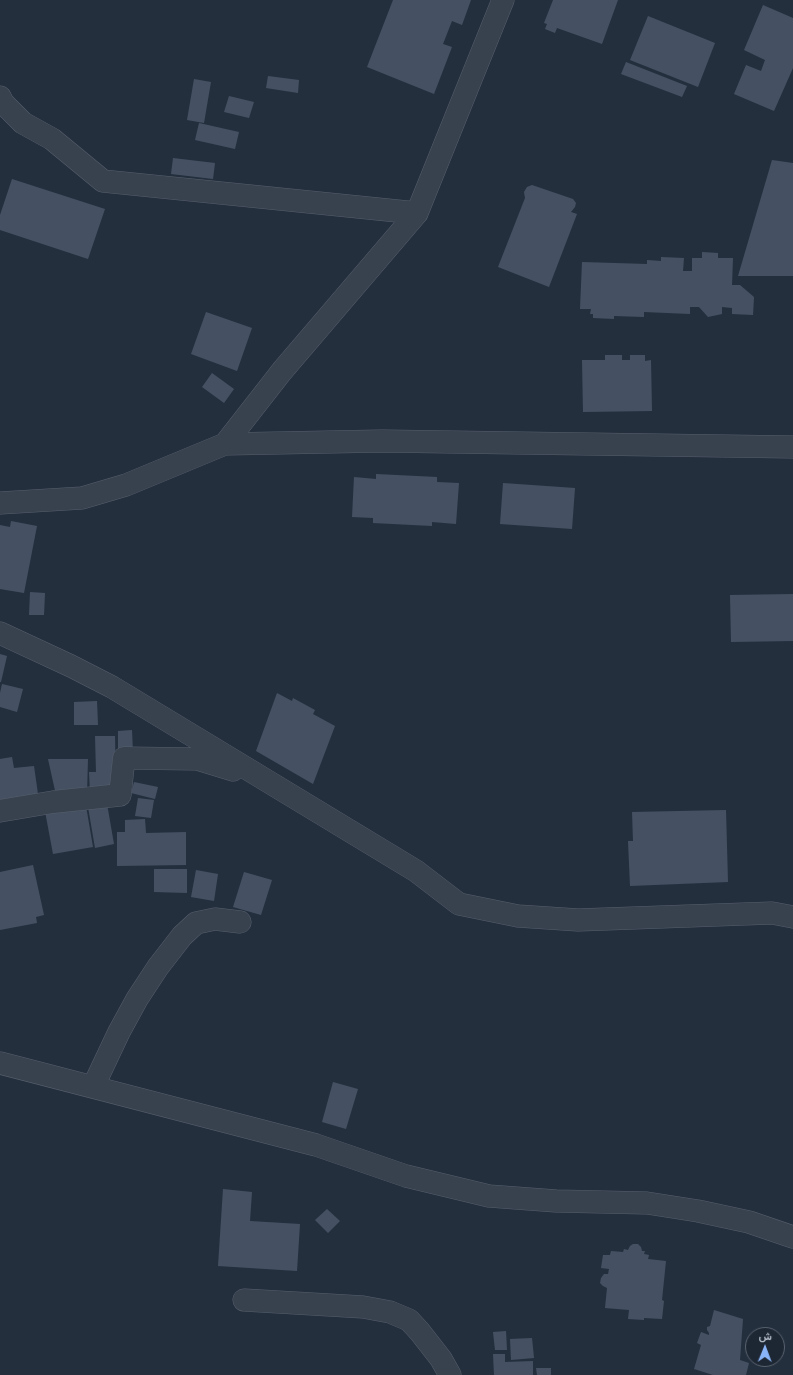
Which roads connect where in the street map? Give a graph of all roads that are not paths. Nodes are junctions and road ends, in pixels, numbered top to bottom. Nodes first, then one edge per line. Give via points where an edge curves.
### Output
1 (503, 0) edge
2 (0, 97) edge
3 (417, 213) junction
4 (225, 444) junction
5 (793, 447) edge
6 (0, 503) edge
7 (0, 633) edge
8 (260, 777) junction
9 (0, 811) edge
10 (793, 917) edge
11 (240, 922) dead end
12 (0, 1063) edge
13 (93, 1087) junction
14 (793, 1237) edge
15 (244, 1300) dead end
16 (450, 1375) edge

1 - 3 street
2 - 3 street via 23,123 52,140 103,181
3 - 4 street via 282,371
4 - 5 street via 382,441
4 - 6 street via 126,485 82,498
7 - 8 street via 112,687
8 - 9 street via 196,759 124,758 120,795
8 - 10 street via 416,871 459,904 518,916 578,920 772,913
11 - 13 street via 215,919 196,923 182,936 137,999
12 - 13 street
13 - 14 street via 316,1145 406,1176 488,1196 556,1201 647,1203 698,1210 749,1222
15 - 16 street via 363,1307 390,1312 409,1320 441,1359

